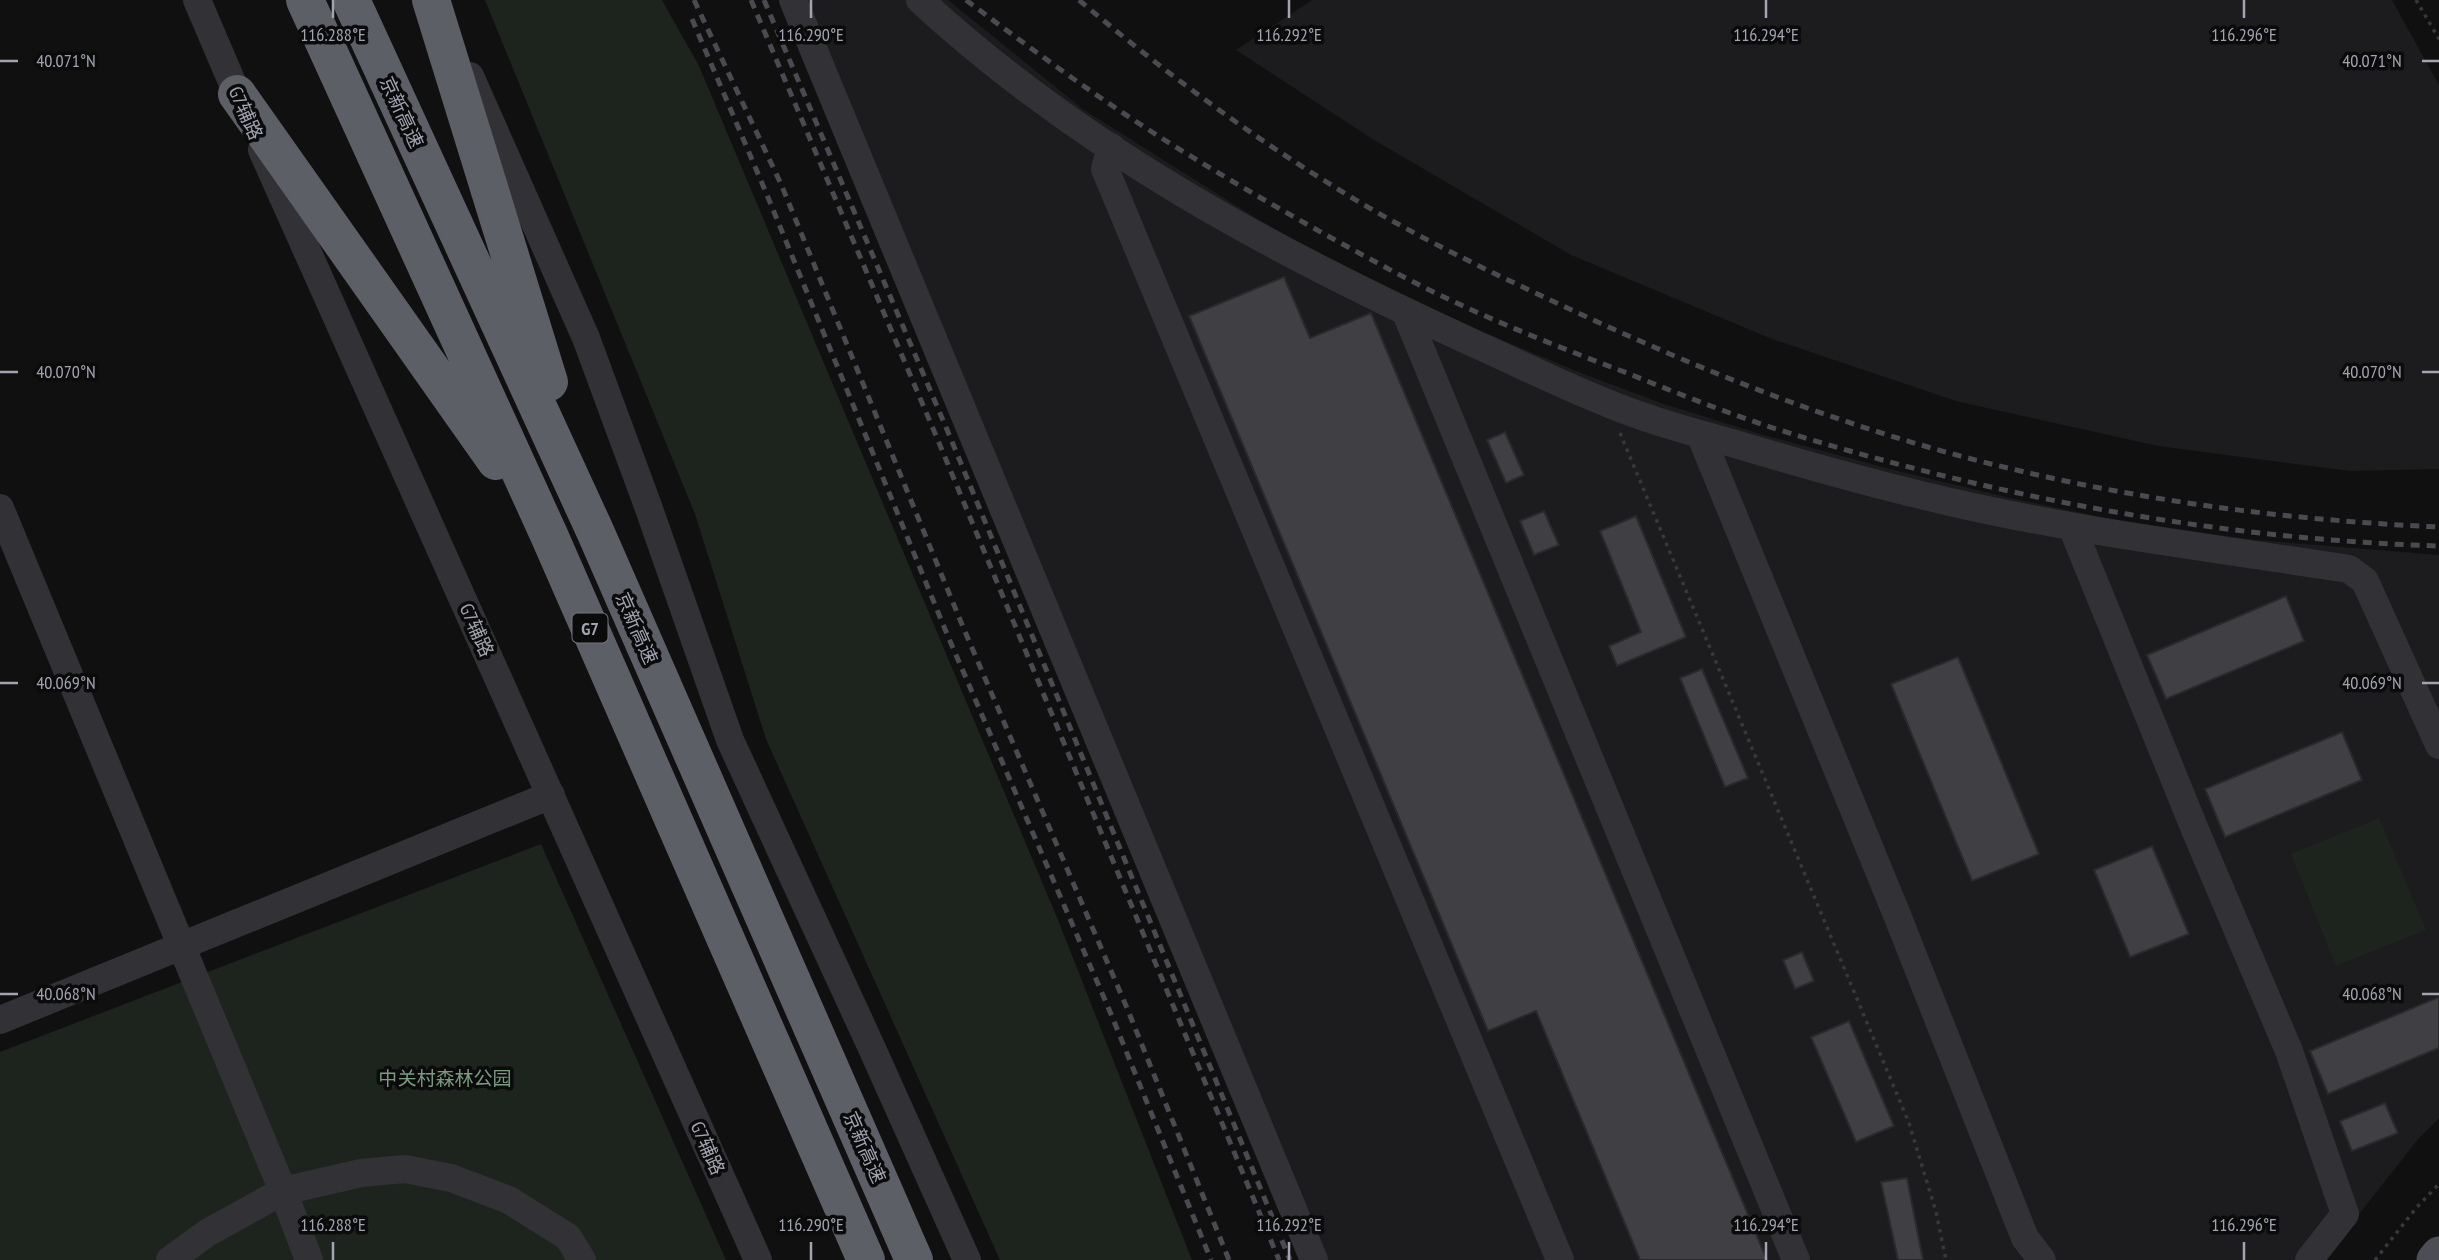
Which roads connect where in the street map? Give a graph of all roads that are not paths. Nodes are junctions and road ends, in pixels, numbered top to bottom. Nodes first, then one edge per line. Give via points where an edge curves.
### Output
1 (197, 0) edge
2 (305, 0) edge
3 (351, 0) edge
4 (431, 0) edge
5 (436, 0) edge
6 (793, 0) edge
7 (920, 0) edge
8 (237, 94) junction
9 (1111, 147) junction
10 (1406, 313) junction
11 (1700, 434) junction
12 (0, 508) edge
13 (2072, 527) junction
14 (595, 531) junction
15 (549, 535) junction
16 (2439, 745) edge
17 (551, 795) junction
18 (180, 946) junction
19 (0, 1020) edge
20 (283, 1191) junction
21 (2439, 1254) edge
22 (170, 1260) edge
23 (309, 1260) edge
24 (582, 1260) edge
25 (758, 1260) edge
26 (866, 1260) edge
27 (914, 1260) edge
28 (967, 1260) edge
29 (1314, 1260) edge
30 (1560, 1260) edge
31 (1796, 1260) edge
32 (2042, 1260) edge
33 (2309, 1260) edge
34 (2434, 1260) edge

1 - 8 street, G7辅路
2 - 15 highway, G7
3 - 14 highway, 京新高速 / G7
4 - 14 highway
5 - 28 street via 586,338 730,740
6 - 29 street
7 - 9 street via 1022,85
8 - 15 highway
8 - 17 street, G7辅路
9 - 10 street via 1226,219
9 - 30 street via 1105,169
10 - 11 street via 1608,404
10 - 31 street
11 - 13 street via 1947,502
11 - 32 street via 2025,1238
12 - 18 street
13 - 16 street via 2349,569 2365,581
13 - 33 street via 2289,1051 2344,1214
14 - 27 highway, 京新高速 / G7
15 - 26 highway, G7
17 - 18 street
17 - 25 street, G7辅路
18 - 19 street
18 - 20 street
20 - 22 street via 207,1233
20 - 23 street
20 - 24 street via 361,1173 405,1169 451,1178 509,1200 568,1237
21 - 34 main road

